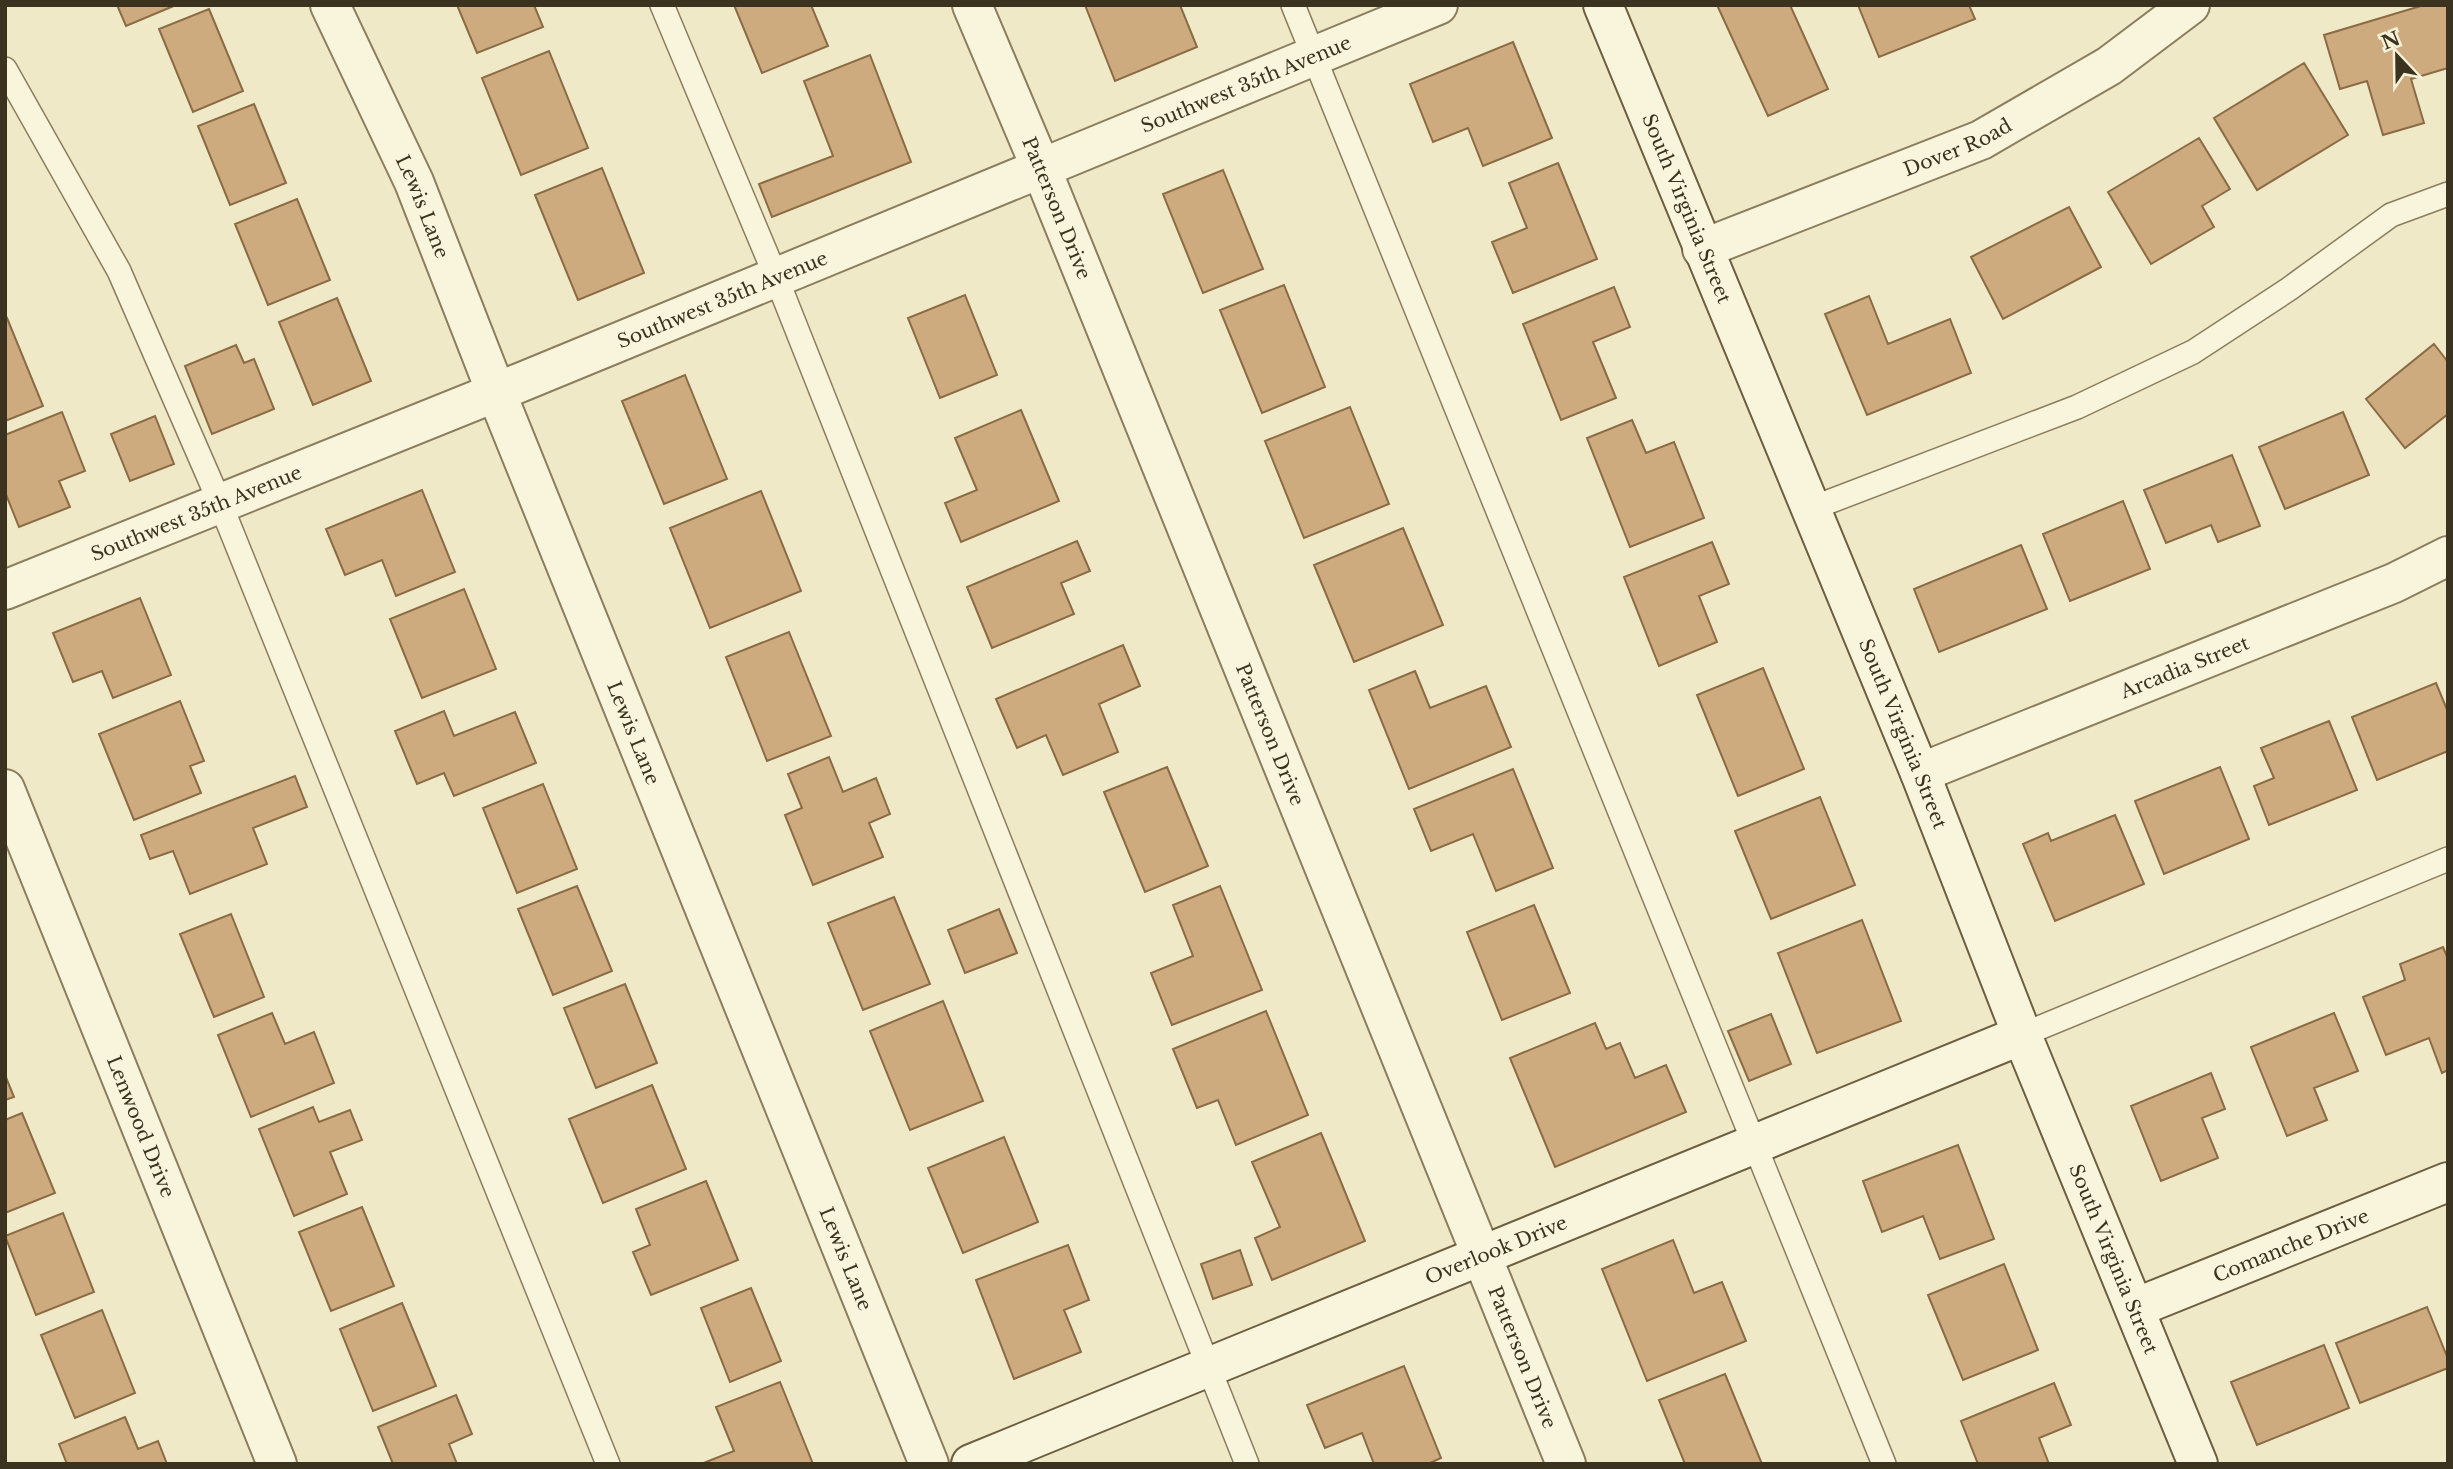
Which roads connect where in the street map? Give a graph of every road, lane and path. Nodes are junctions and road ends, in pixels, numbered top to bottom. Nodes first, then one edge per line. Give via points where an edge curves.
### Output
1 (330, 5) edge
2 (662, 5) edge
3 (972, 5) edge
4 (1293, 5) edge
5 (1438, 5) edge
6 (1603, 5) edge
7 (2190, 5) edge
8 (1314, 56) junction
9 (5, 69) edge
10 (1041, 168) junction
11 (2448, 194) edge
12 (1702, 249) junction
13 (776, 277) junction
14 (496, 392) junction
15 (220, 503) junction
16 (1810, 509) junction
17 (2448, 556) edge
18 (5, 590) edge
19 (1920, 774) junction
20 (5, 789) edge
21 (2448, 859) edge
22 (2022, 1035) junction
23 (1754, 1145) junction
24 (2448, 1182) edge
25 (1481, 1257) junction
26 (2135, 1308) junction
27 (1208, 1367) junction
28 (277, 1464) edge
29 (608, 1464) edge
30 (929, 1464) edge
31 (971, 1464) edge
32 (1247, 1464) edge
33 (1566, 1464) edge
34 (1884, 1464) edge
35 (2198, 1464) edge

1 - 14 street, Lewis Lane via 414,181
2 - 13 lane
3 - 10 street, Patterson Drive
4 - 8 lane
5 - 8 street, Southwest 35th Avenue
6 - 12 street, South Virginia Street
7 - 12 street, Dover Road via 2109,66 1981,140
8 - 10 street, Southwest 35th Avenue
8 - 23 lane
9 - 15 lane via 119,271
10 - 13 street, Southwest 35th Avenue
10 - 25 street, Patterson Drive
11 - 16 lane via 2391,215 2193,352 2077,407
12 - 16 street, South Virginia Street
13 - 14 street, Southwest 35th Avenue
13 - 27 lane
14 - 15 street, Southwest 35th Avenue
14 - 30 street, Lewis Lane
15 - 18 street, Southwest 35th Avenue
15 - 29 lane
16 - 19 street, South Virginia Street
17 - 19 street, Arcadia Street via 2394,583
19 - 22 street, South Virginia Street
20 - 28 street, Lenwood Drive
21 - 22 lane
22 - 23 street, Overlook Drive
22 - 26 street, South Virginia Street
23 - 25 street, Overlook Drive
23 - 34 lane
24 - 26 street, Comanche Drive
25 - 27 street, Overlook Drive
25 - 33 street, Patterson Drive
26 - 35 street, South Virginia Street
27 - 31 street, Overlook Drive
27 - 32 lane

